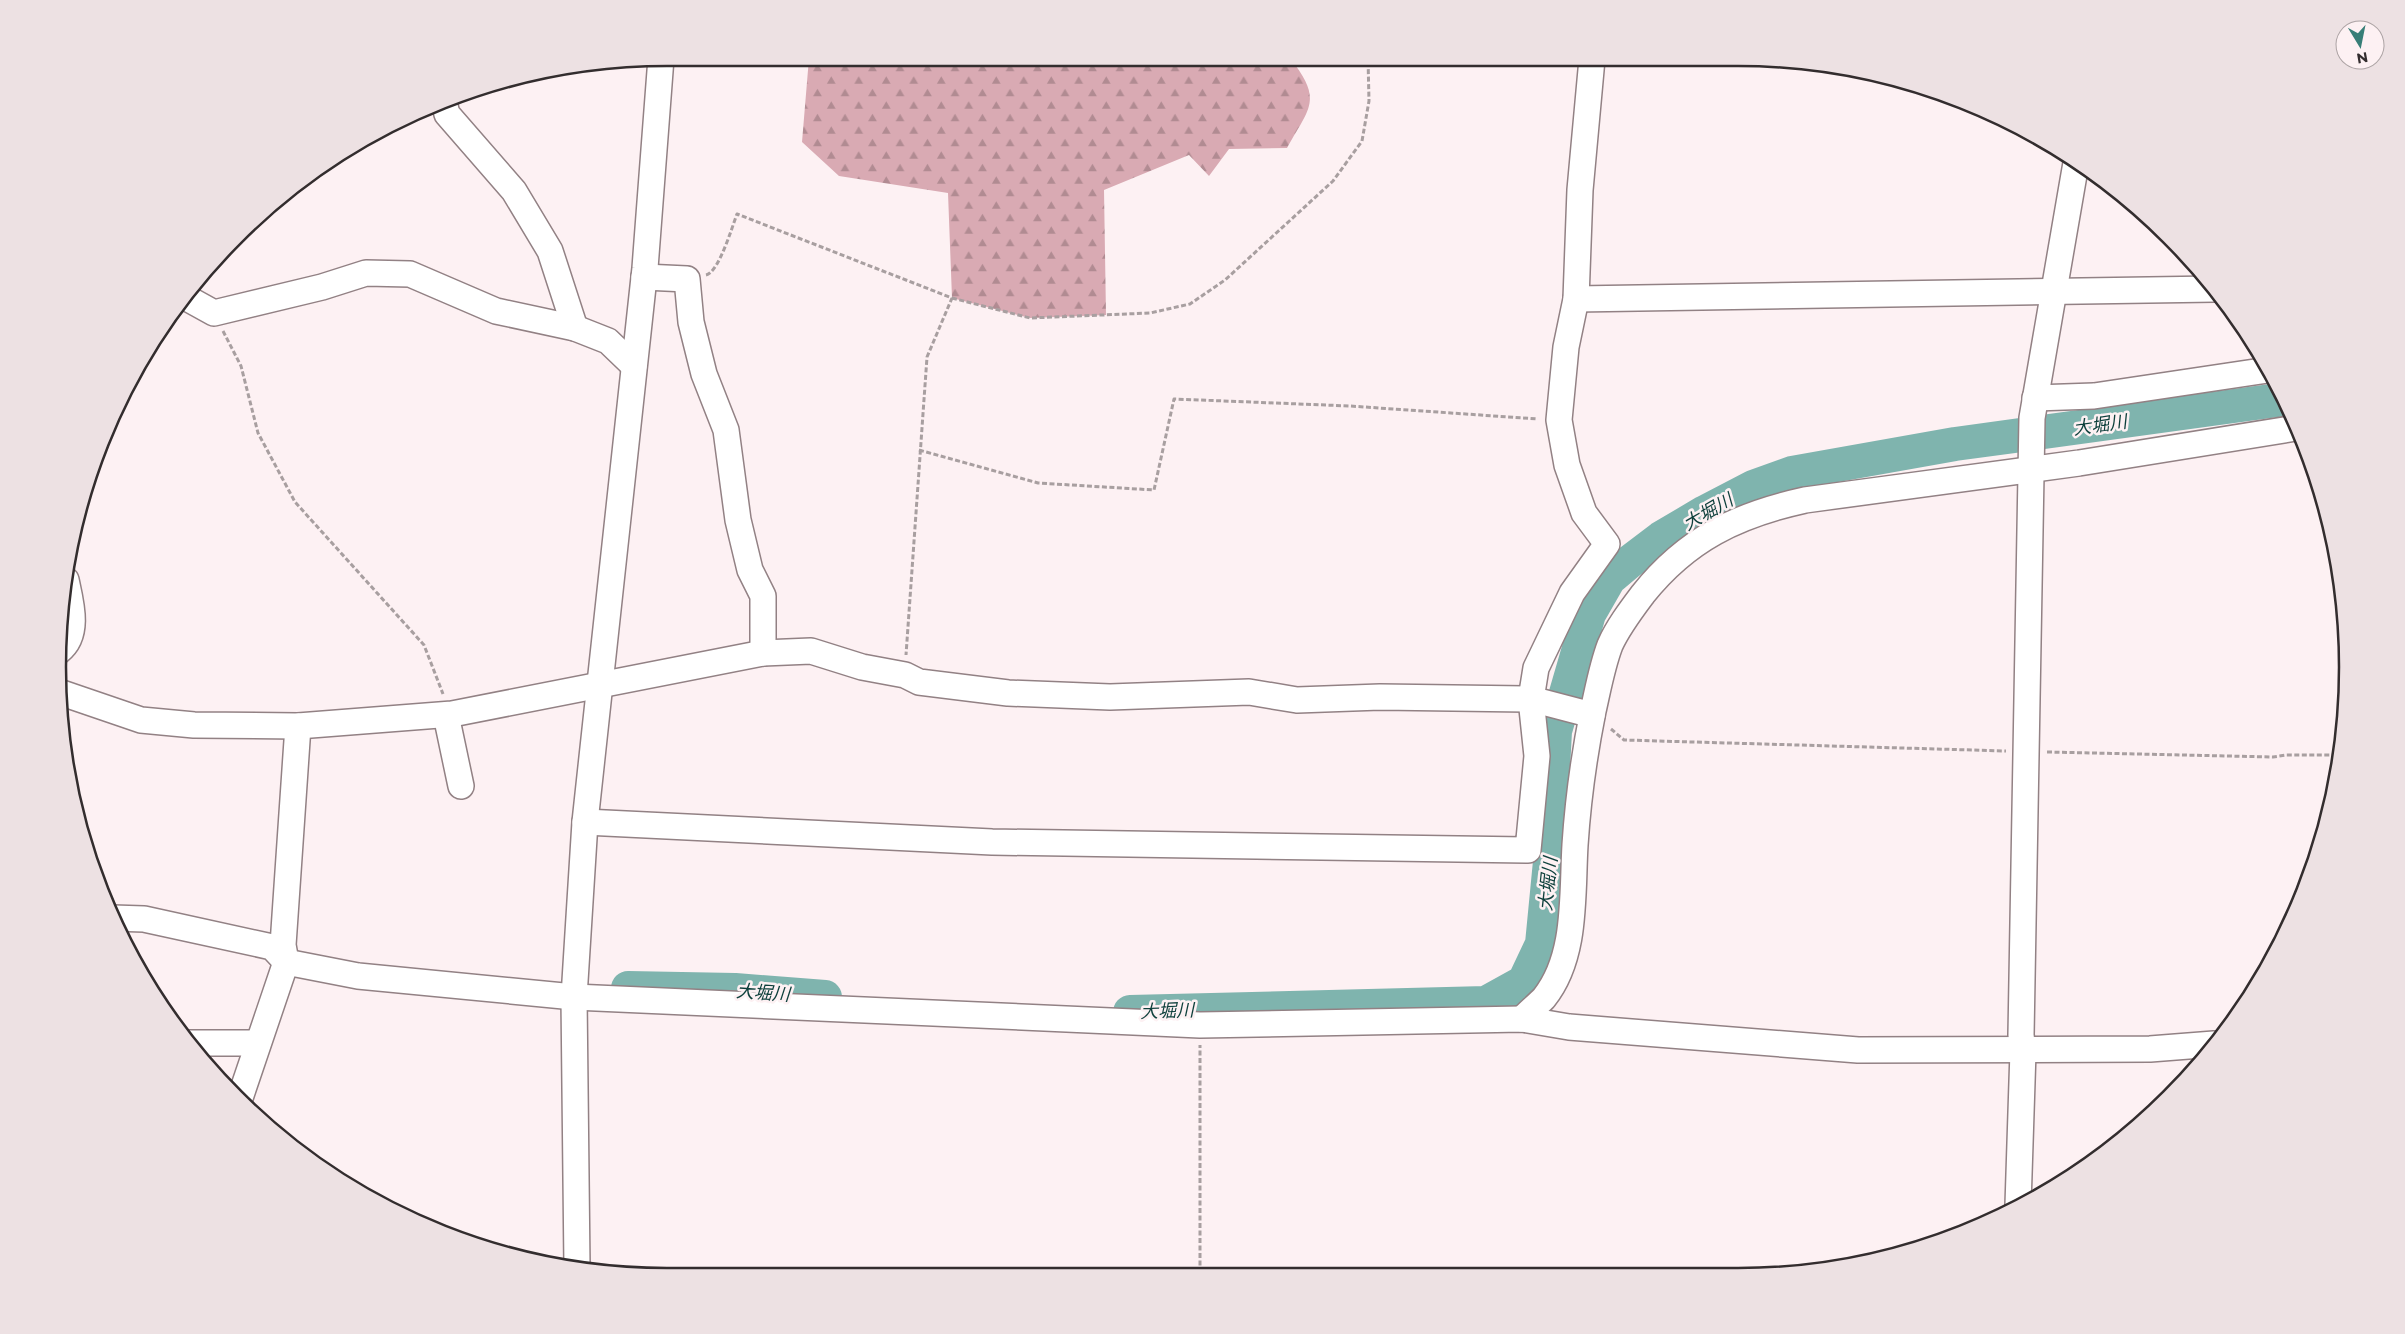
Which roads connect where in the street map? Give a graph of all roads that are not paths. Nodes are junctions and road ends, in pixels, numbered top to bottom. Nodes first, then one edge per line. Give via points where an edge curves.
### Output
1 (660, 66) edge
2 (1591, 66) edge
3 (446, 109) edge
4 (2075, 169) edge
5 (644, 277) junction
6 (2205, 289) edge
7 (2055, 292) junction
8 (1576, 299) junction
9 (191, 300) edge
10 (575, 328) junction
11 (634, 366) junction
12 (2260, 371) edge
13 (2034, 408) junction
14 (2289, 429) edge
15 (2032, 459) junction
16 (70, 599) edge
17 (67, 641) edge
18 (762, 653) junction
19 (599, 686) junction
20 (67, 695) edge
21 (1531, 699) junction
22 (449, 715) junction
23 (1592, 715) junction
24 (298, 726) junction
25 (461, 786) dead end
26 (586, 822) junction
27 (121, 918) edge
28 (286, 962) junction
29 (574, 997) junction
30 (1522, 1019) junction
31 (198, 1042) edge
32 (258, 1043) junction
33 (2205, 1045) edge
34 (2023, 1050) junction
35 (242, 1092) edge
36 (2018, 1198) edge
37 (577, 1261) edge

1 - 5 street
2 - 8 street via 1580,190
3 - 10 street via 514,191 550,251
4 - 7 street
5 - 11 street
5 - 18 street via 686,280 691,322 704,374 726,430 738,520 750,570 762,596
6 - 7 street
7 - 8 street
7 - 13 street
8 - 21 street via 1566,347 1559,420 1567,465 1584,513 1607,544 1572,593 1553,629 1536,668
9 - 10 street via 214,313 366,273 410,274 496,311
10 - 11 street via 608,341
11 - 19 street
12 - 13 street
13 - 15 street
14 - 15 street
15 - 23 street via 1774,507 1714,531 1686,550 1657,577 1630,610 1610,645
15 - 34 street
16 - 17 street via 74,617
18 - 19 street
18 - 21 street via 811,652 905,675 918,682 1008,693 1110,697 1249,692 1297,700 1380,697
19 - 22 street
19 - 26 street
20 - 24 street via 141,720 194,725
21 - 23 street
21 - 26 street via 1537,756 1528,850 992,842
22 - 24 street
22 - 25 street
23 - 30 street via 1578,796 1568,944 1544,998
24 - 28 street via 283,945
26 - 29 street
27 - 28 street via 144,919 272,947
28 - 29 street via 358,976
28 - 32 street
29 - 30 street via 1200,1025
29 - 37 street
30 - 34 street via 1569,1027 1858,1050
31 - 32 street
32 - 35 street
33 - 34 street via 2150,1049
34 - 36 street

